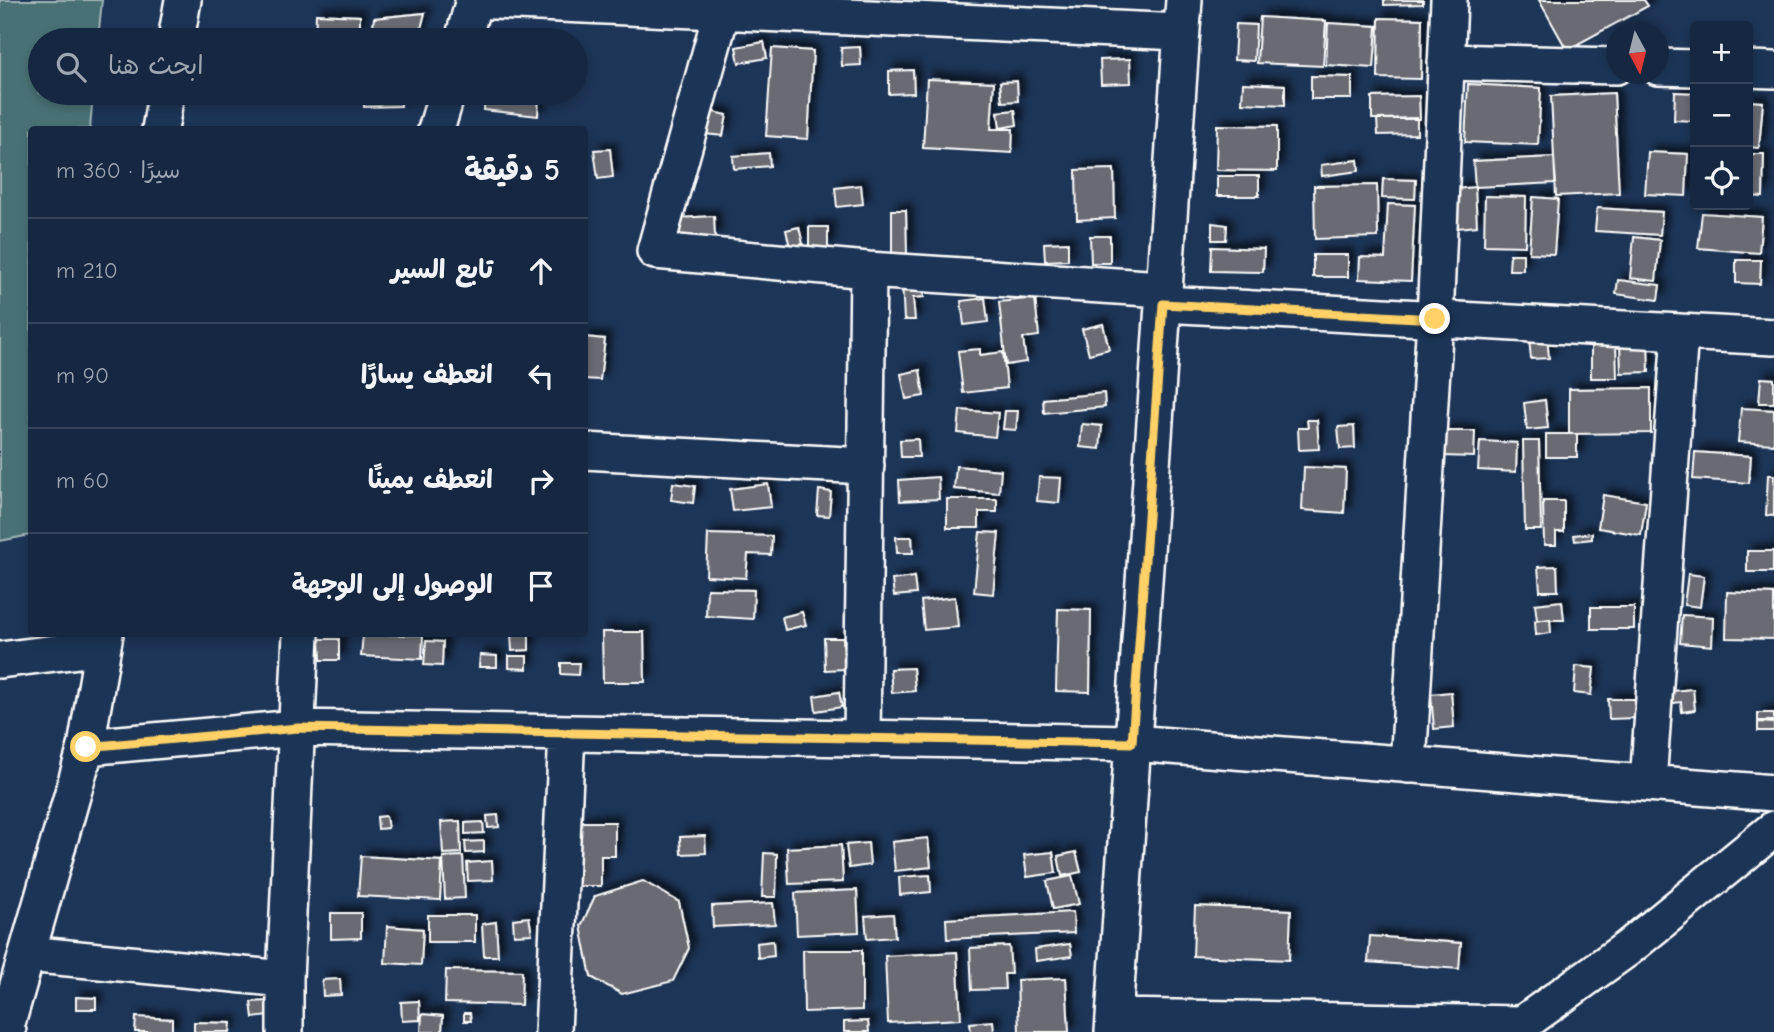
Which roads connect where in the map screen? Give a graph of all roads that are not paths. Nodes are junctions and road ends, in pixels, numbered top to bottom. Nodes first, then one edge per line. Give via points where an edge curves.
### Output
1 (183, 0) edge
2 (474, 0) edge
3 (1449, 0) edge
4 (724, 6) edge
5 (1183, 16) edge
6 (178, 28) edge
7 (466, 28) edge
8 (1446, 62) junction
9 (1606, 66) edge
10 (1669, 67) edge
11 (1690, 68) edge
12 (1753, 69) edge
13 (1774, 70) edge
14 (164, 105) edge
15 (443, 105) edge
16 (161, 126) edge
17 (437, 126) edge
18 (868, 270) junction
19 (1163, 297) junction
20 (1435, 319) junction
21 (1680, 332) junction
22 (1774, 337) edge
23 (588, 451) edge
24 (866, 466) junction
25 (301, 637) edge
26 (104, 640) edge
27 (0, 660) edge
28 (298, 728) junction
29 (567, 733) junction
30 (862, 738) junction
31 (1132, 743) junction
32 (86, 747) junction
33 (1408, 765) junction
34 (1648, 783) junction
35 (1774, 793) edge
36 (1774, 829) edge
37 (27, 954) junction
38 (285, 979) junction
39 (1113, 1024) edge
40 (1516, 1028) edge
41 (5, 1029) edge
42 (285, 1032) edge
43 (553, 1032) edge

1 - 6 street
2 - 4 street
2 - 7 street
3 - 8 street
4 - 5 street
4 - 18 street via 655,251
5 - 19 street
8 - 9 street
8 - 20 street
10 - 11 street
12 - 13 street
14 - 16 street
15 - 17 street
18 - 19 street
18 - 24 street
19 - 20 street
19 - 31 street
20 - 21 street
20 - 33 street
21 - 22 street
21 - 34 street
23 - 24 street
24 - 30 street
25 - 28 street
26 - 27 street
26 - 32 street
28 - 29 street
28 - 32 street
28 - 38 street
29 - 30 street
29 - 43 street
30 - 31 street
31 - 33 street
31 - 39 street
32 - 37 street
33 - 34 street
34 - 35 street
36 - 40 street via 1628,948
37 - 38 street
37 - 41 street
38 - 42 street
39 - 40 street

